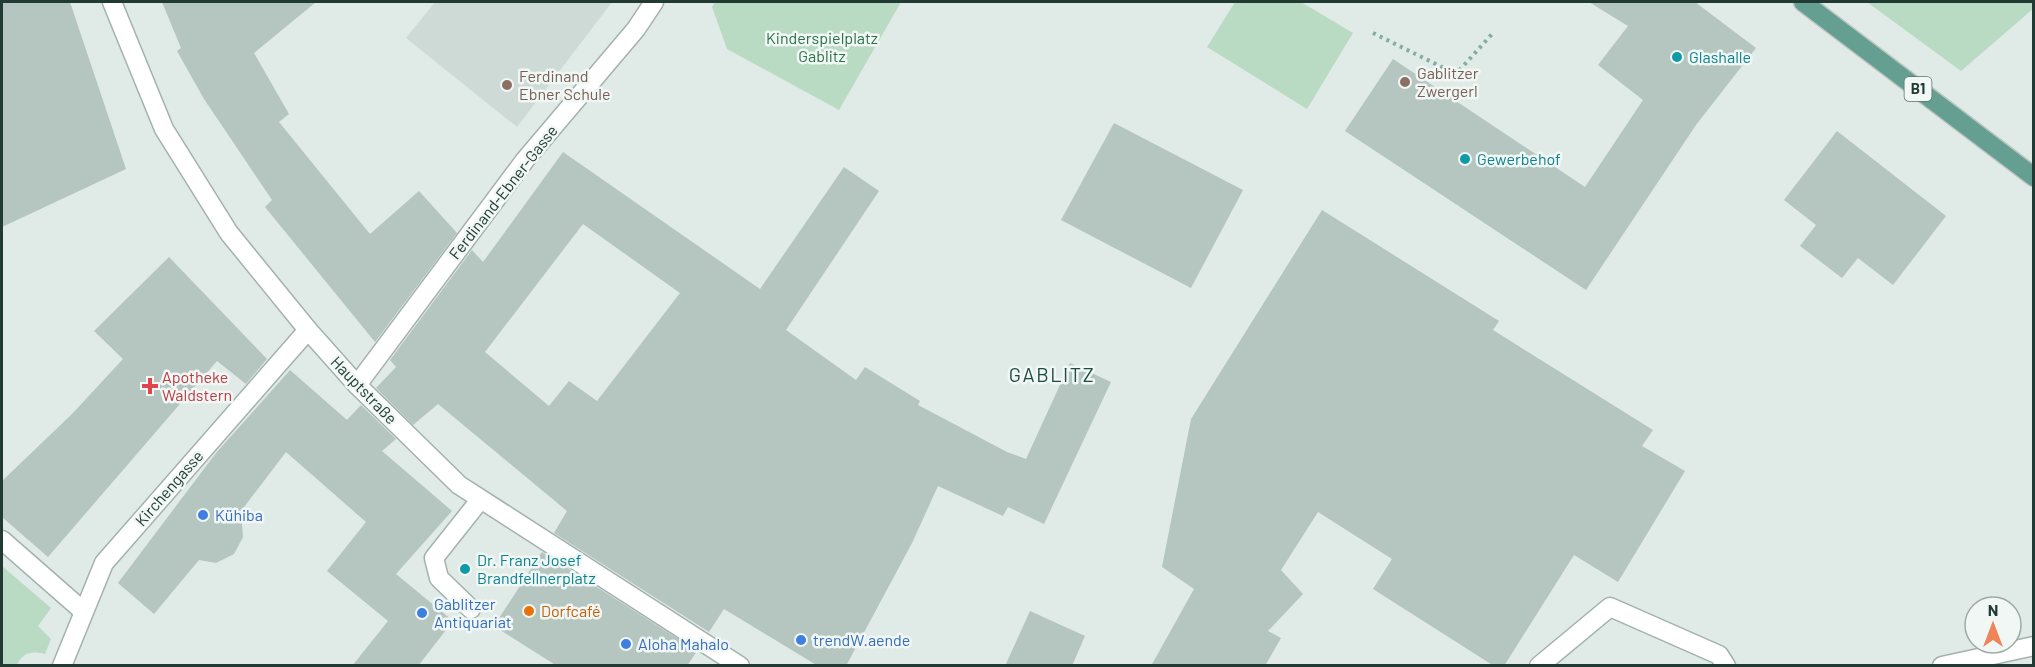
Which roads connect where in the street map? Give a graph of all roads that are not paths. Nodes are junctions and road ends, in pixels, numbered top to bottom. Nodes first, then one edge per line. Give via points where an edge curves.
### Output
1 (112, 2) edge
2 (654, 2) edge
3 (1803, 2) edge
4 (2034, 177) edge
5 (308, 330) junction
6 (357, 386) junction
7 (480, 500) junction
8 (2, 540) edge
9 (471, 609) dead end
10 (83, 611) junction
11 (2034, 646) edge
12 (62, 666) edge
13 (740, 666) edge
14 (1539, 666) edge
15 (1726, 666) edge
16 (1942, 666) edge

1 - 5 street, Hauptstraße via 164,129 230,233
2 - 6 street, Ferdinand-Ebner-Gasse via 636,30 525,160
3 - 4 main road, B1
5 - 6 street, Hauptstraße
5 - 10 street, Kirchengasse via 104,563
6 - 7 street, Hauptstraße via 459,485
7 - 9 street via 434,558 439,578
7 - 13 street, Hauptstraße
8 - 10 street
10 - 12 street, Kirchengasse
11 - 16 street
14 - 15 street via 1610,608 1719,655

